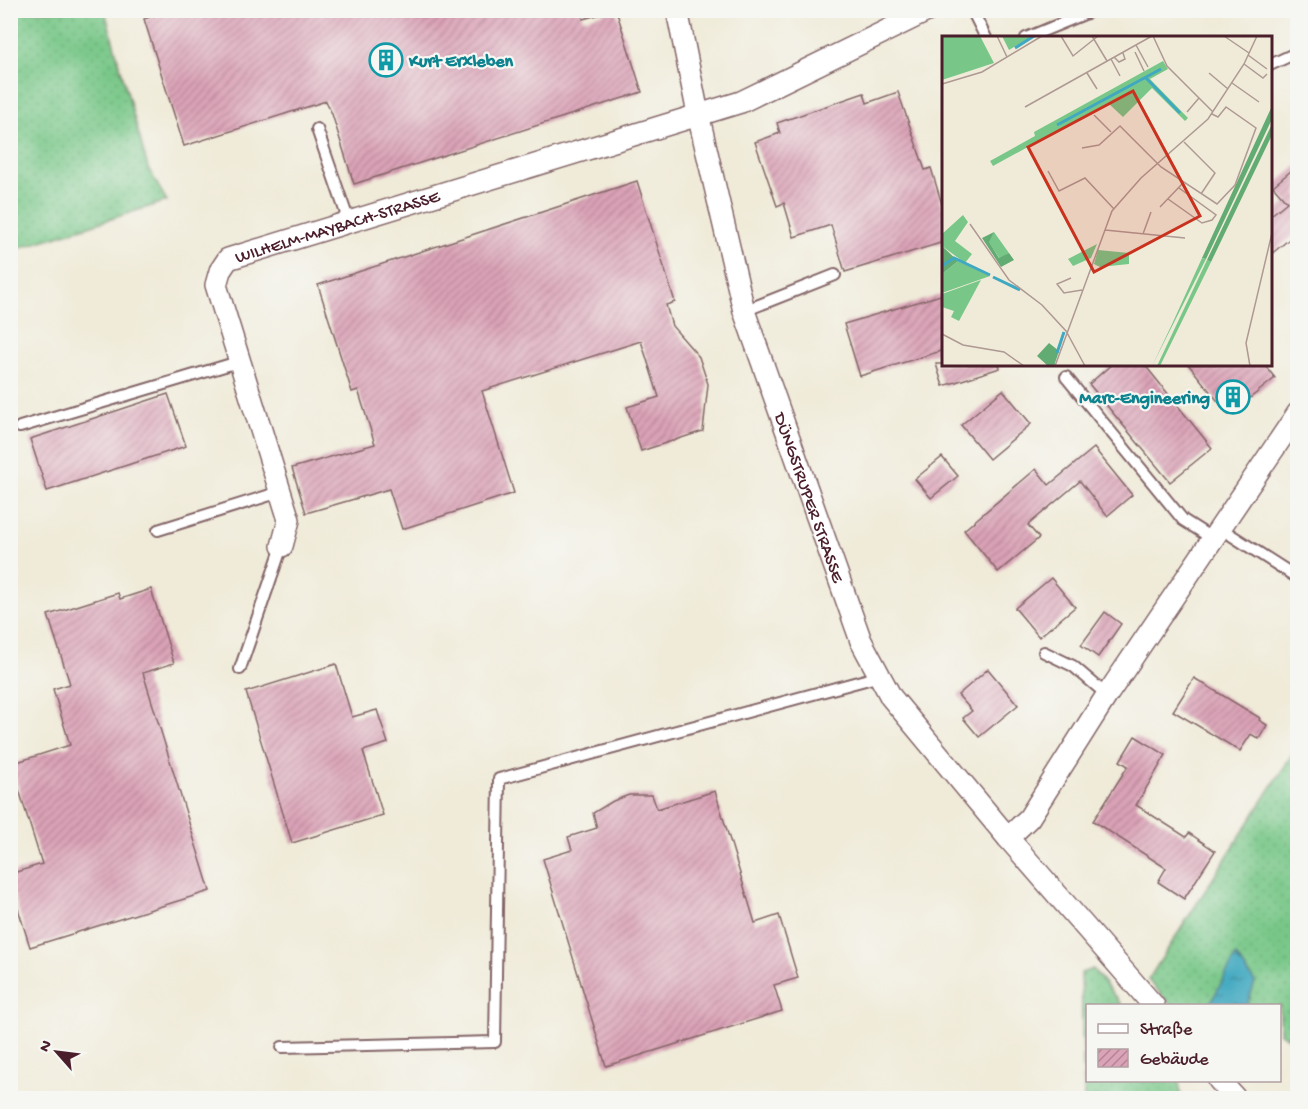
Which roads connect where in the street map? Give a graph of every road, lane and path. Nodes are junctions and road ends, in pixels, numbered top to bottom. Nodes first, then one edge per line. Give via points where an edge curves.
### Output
1 (677, 10) edge
2 (929, 10) edge
3 (972, 10) edge
4 (1094, 10) edge
5 (985, 36) edge
6 (1031, 36) edge
7 (1298, 52) edge
8 (1272, 64) edge
9 (698, 114) junction
10 (317, 129) dead end
11 (349, 222) junction
12 (835, 275) dead end
13 (744, 311) junction
14 (238, 362) junction
15 (1066, 378) dead end
16 (1298, 413) edge
17 (20, 427) dead end
18 (280, 492) junction
19 (158, 530) dead end
20 (1216, 534) junction
21 (282, 546) joint
22 (1298, 578) edge
23 (1044, 652) dead end
24 (240, 669) dead end
25 (880, 676) junction
26 (1107, 695) junction
27 (1008, 838) junction
28 (1153, 1004) edge
29 (282, 1047) dead end
30 (1221, 1082) edge
31 (1235, 1098) edge

1 - 9 street, DÜNGSTRUPER STRASSE
2 - 9 street via 741,102
3 - 5 lane
4 - 6 lane
7 - 8 lane
9 - 11 street, WILHELM-MAYBACH-STRASSE
9 - 13 street, DÜNGSTRUPER STRASSE
10 - 11 lane
11 - 14 street, WILHELM-MAYBACH-STRASSE via 228,259 216,285
12 - 13 lane
13 - 25 street, DÜNGSTRUPER STRASSE via 861,641
14 - 17 lane
14 - 18 street, WILHELM-MAYBACH-STRASSE
15 - 20 lane via 1183,520
16 - 20 street
18 - 19 lane
18 - 21 street, WILHELM-MAYBACH-STRASSE via 289,520
20 - 22 lane
20 - 26 street
21 - 24 lane
23 - 26 lane via 1073,666
25 - 27 street, DÜNGSTRUPER STRASSE via 891,697
25 - 29 lane via 499,779 495,1042
26 - 27 street via 1029,818
27 - 28 street, DÜNGSTRUPER STRASSE
30 - 31 street

